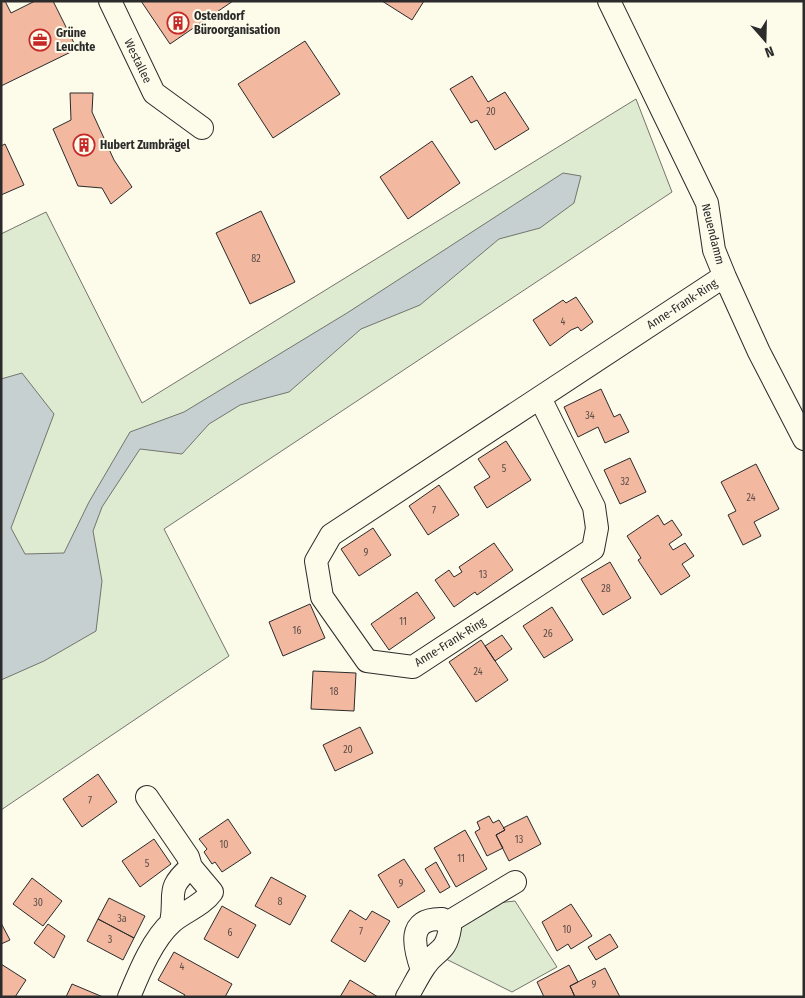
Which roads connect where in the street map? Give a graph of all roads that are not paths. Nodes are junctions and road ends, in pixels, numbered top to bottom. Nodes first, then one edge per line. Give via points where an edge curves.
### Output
1 (110, 1) edge
2 (609, 1) edge
3 (202, 128) dead end
4 (725, 277) junction
5 (540, 398) junction
6 (804, 439) edge
7 (147, 797) dead end
8 (191, 867) junction
9 (515, 882) dead end
10 (171, 923) junction
11 (448, 923) junction
12 (422, 970) junction
13 (129, 997) edge
14 (407, 997) edge

1 - 3 street, Westallee via 154,93
2 - 4 street, Neuendamm via 707,203 714,250
4 - 5 street, Anne-Frank-Ring
4 - 6 street, Neuendamm
5 - 5 street, Anne-Frank-Ring via 331,535 316,561 322,597 367,661 413,667 593,549 597,528 594,507
7 - 8 street
8 - 10 street via 180,876 171,892 174,910
8 - 10 street via 212,892 206,900
9 - 11 street
10 - 13 street via 145,959
11 - 12 street via 449,938 444,949
11 - 12 street via 442,919 430,919 417,930 414,943
12 - 14 street

